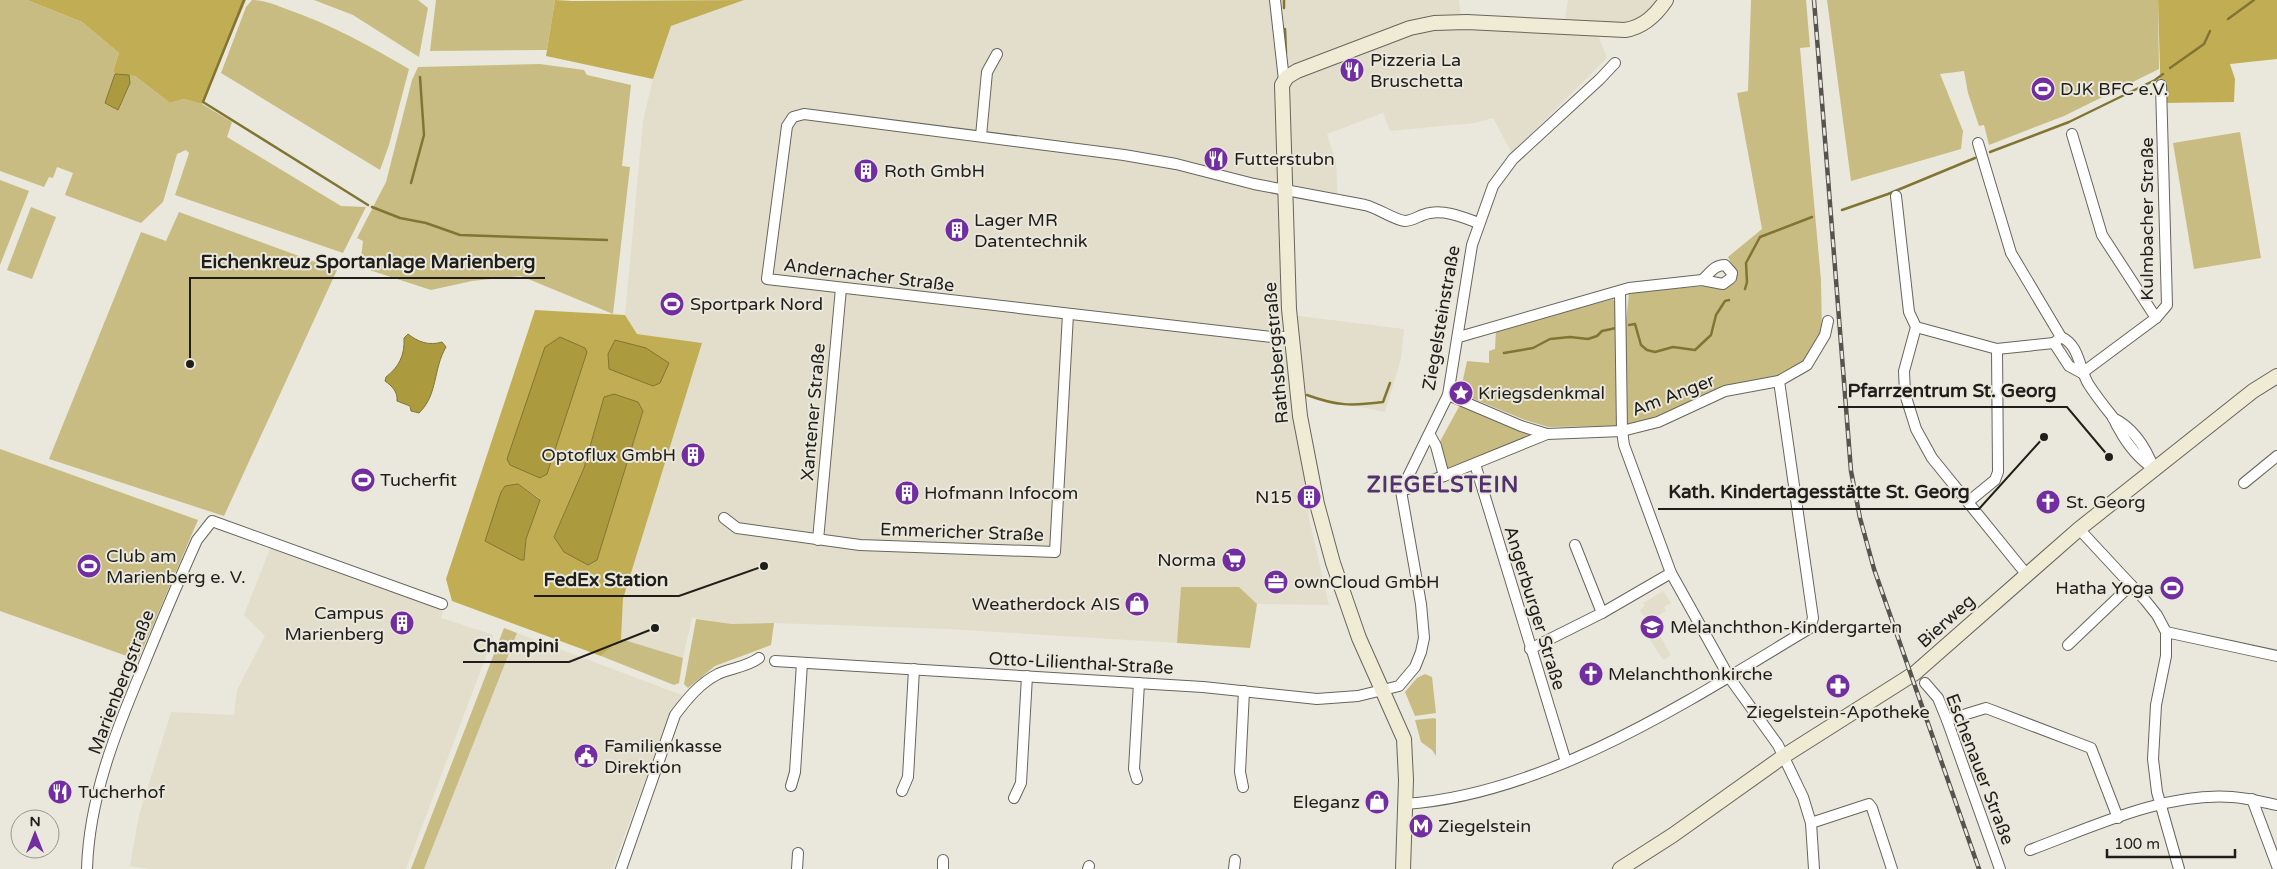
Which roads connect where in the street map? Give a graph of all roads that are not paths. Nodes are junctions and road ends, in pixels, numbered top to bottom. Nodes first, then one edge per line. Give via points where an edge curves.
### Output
1 (1275, 0) edge
2 (1666, 0) edge
3 (997, 54) dead end
4 (1615, 63) dead end
5 (1284, 80) junction
6 (2162, 85) dead end
7 (2072, 134) dead end
8 (981, 136) junction
9 (1978, 143) dead end
10 (1285, 189) junction
11 (1896, 196) dead end
12 (1479, 223) junction
13 (1702, 280) dead end
14 (841, 288) junction
15 (1620, 290) junction
16 (1068, 314) junction
17 (2156, 318) junction
18 (1828, 320) dead end
19 (1916, 327) junction
20 (1291, 337) junction
21 (1459, 337) junction
22 (2057, 340) junction
23 (1997, 350) junction
24 (2082, 373) junction
25 (2276, 379) edge
26 (1779, 381) junction
27 (1448, 395) junction
28 (1622, 431) junction
29 (1547, 434) junction
30 (1430, 435) junction
31 (2277, 456) edge
32 (1475, 464) junction
33 (2154, 469) junction
34 (1444, 476) junction
35 (2244, 483) dead end
36 (1401, 491) junction
37 (1968, 502) junction
38 (724, 518) dead end
39 (2079, 528) junction
40 (818, 540) junction
41 (1575, 545) dead end
42 (1671, 573) junction
43 (2027, 575) junction
44 (2130, 585) junction
45 (442, 604) dead end
46 (1602, 614) junction
47 (2166, 632) junction
48 (2068, 646) dead end
49 (1530, 649) junction
50 (2277, 656) edge
51 (759, 658) dead end
52 (775, 661) dead end
53 (802, 663) junction
54 (914, 670) junction
55 (1027, 676) junction
56 (1729, 677) junction
57 (1139, 683) junction
58 (1925, 683) dead end
59 (1244, 691) junction
60 (1384, 691) junction
61 (1947, 720) junction
62 (1784, 756) junction
63 (1566, 762) junction
64 (1137, 779) dead end
65 (791, 786) dead end
66 (1243, 787) dead end
67 (902, 791) dead end
68 (1014, 798) dead end
69 (2252, 799) junction
70 (1405, 804) junction
71 (2161, 805) junction
72 (2277, 805) edge
73 (2118, 818) junction
74 (1811, 823) junction
75 (2030, 850) dead end
76 (798, 853) dead end
77 (2277, 866) edge
78 (87, 869) edge
79 (621, 869) edge
80 (797, 869) edge
81 (1403, 869) edge
82 (1621, 869) edge
83 (1814, 869) edge
84 (1892, 869) edge
85 (2000, 869) edge
86 (2179, 869) edge

1 - 5 street, Rathsbergstraße
2 - 5 street via 1652,18 1636,28 1619,31 1467,22 1410,28 1304,68
3 - 8 street via 987,72
4 - 12 street, Ziegelsteinstraße via 1507,165 1493,186
5 - 10 street, Rathsbergstraße via 1281,95
6 - 17 street, Kulmbacher Straße via 2168,299
7 - 17 street via 2102,235
8 - 10 street, Andernacher Straße via 1151,159
8 - 14 street, Andernacher Straße via 804,114 793,117 787,126 767,279
9 - 22 street via 2011,253
10 - 12 street, Andernacher Straße via 1365,204 1406,221 1442,212
10 - 20 street, Rathsbergstraße
11 - 19 street via 1909,312
12 - 21 street, Ziegelsteinstraße via 1468,266
13 - 15 street
14 - 16 street, Andernacher Straße
14 - 40 street, Xantener Straße
15 - 21 street
15 - 28 street
16 - 20 street, Andernacher Straße
16 - 40 street, Emmericher Straße via 1055,552 860,545
17 - 24 street, Kulmbacher Straße
18 - 26 street, Am Anger via 1825,335 1807,365
19 - 23 street
19 - 37 street via 1904,371 1905,394 1916,429 1932,458
20 - 60 street, Rathsbergstraße via 1304,443 1324,533 1348,608
21 - 27 street, Ziegelsteinstraße
22 - 23 street
22 - 24 street via 2069,366
23 - 37 street via 1998,472 1995,480
24 - 33 street via 2140,459
25 - 33 street, Bierweg
26 - 28 street, Am Anger via 1725,392 1658,422
26 - 56 street via 1812,618 1810,628
27 - 29 street
27 - 30 street, Ziegelsteinstraße
28 - 29 street, Am Anger
28 - 42 street
29 - 32 street, Am Anger
30 - 34 street
30 - 36 street, Ziegelsteinstraße
31 - 35 street
32 - 34 street, Am Anger
32 - 49 street, Angerburger Straße
33 - 39 street, Bierweg
34 - 36 street, Am Anger
36 - 60 street via 1424,638 1422,652 1409,676 1399,686
37 - 43 street
38 - 40 street, Emmericher Straße via 737,528
39 - 43 street, Bierweg
39 - 44 street
41 - 46 street
42 - 46 street
42 - 56 street
43 - 62 street, Bierweg via 1915,673
44 - 47 street via 2157,615
44 - 48 street
45 - 78 street, Marienbergstraße via 212,521 197,540 110,746 88,842
46 - 49 street
47 - 50 street
47 - 71 street via 2166,656 2156,705 2153,759
49 - 63 street, Angerburger Straße
51 - 79 street via 705,682 675,715
52 - 53 street, Otto-Lilienthal-Straße
53 - 54 street, Otto-Lilienthal-Straße
53 - 65 street via 795,772
54 - 55 street, Otto-Lilienthal-Straße
54 - 67 street via 908,777
55 - 57 street, Otto-Lilienthal-Straße
55 - 68 street via 1021,783
56 - 62 street
56 - 63 street via 1670,711
57 - 59 street, Otto-Lilienthal-Straße
57 - 64 street via 1134,769
58 - 61 street, Eschenauer Straße via 1938,698
59 - 60 street, Otto-Lilienthal-Straße via 1317,700
59 - 66 street via 1240,772
60 - 70 street via 1404,739
61 - 73 street via 1986,708 2091,748
61 - 85 street, Eschenauer Straße
62 - 74 street
62 - 82 street, Bierweg
63 - 70 street via 1493,789
69 - 71 street via 2210,797
69 - 72 street
69 - 77 street
70 - 81 street
71 - 73 street
71 - 86 street
73 - 75 street
74 - 83 street
74 - 84 street via 1869,804
76 - 80 street

